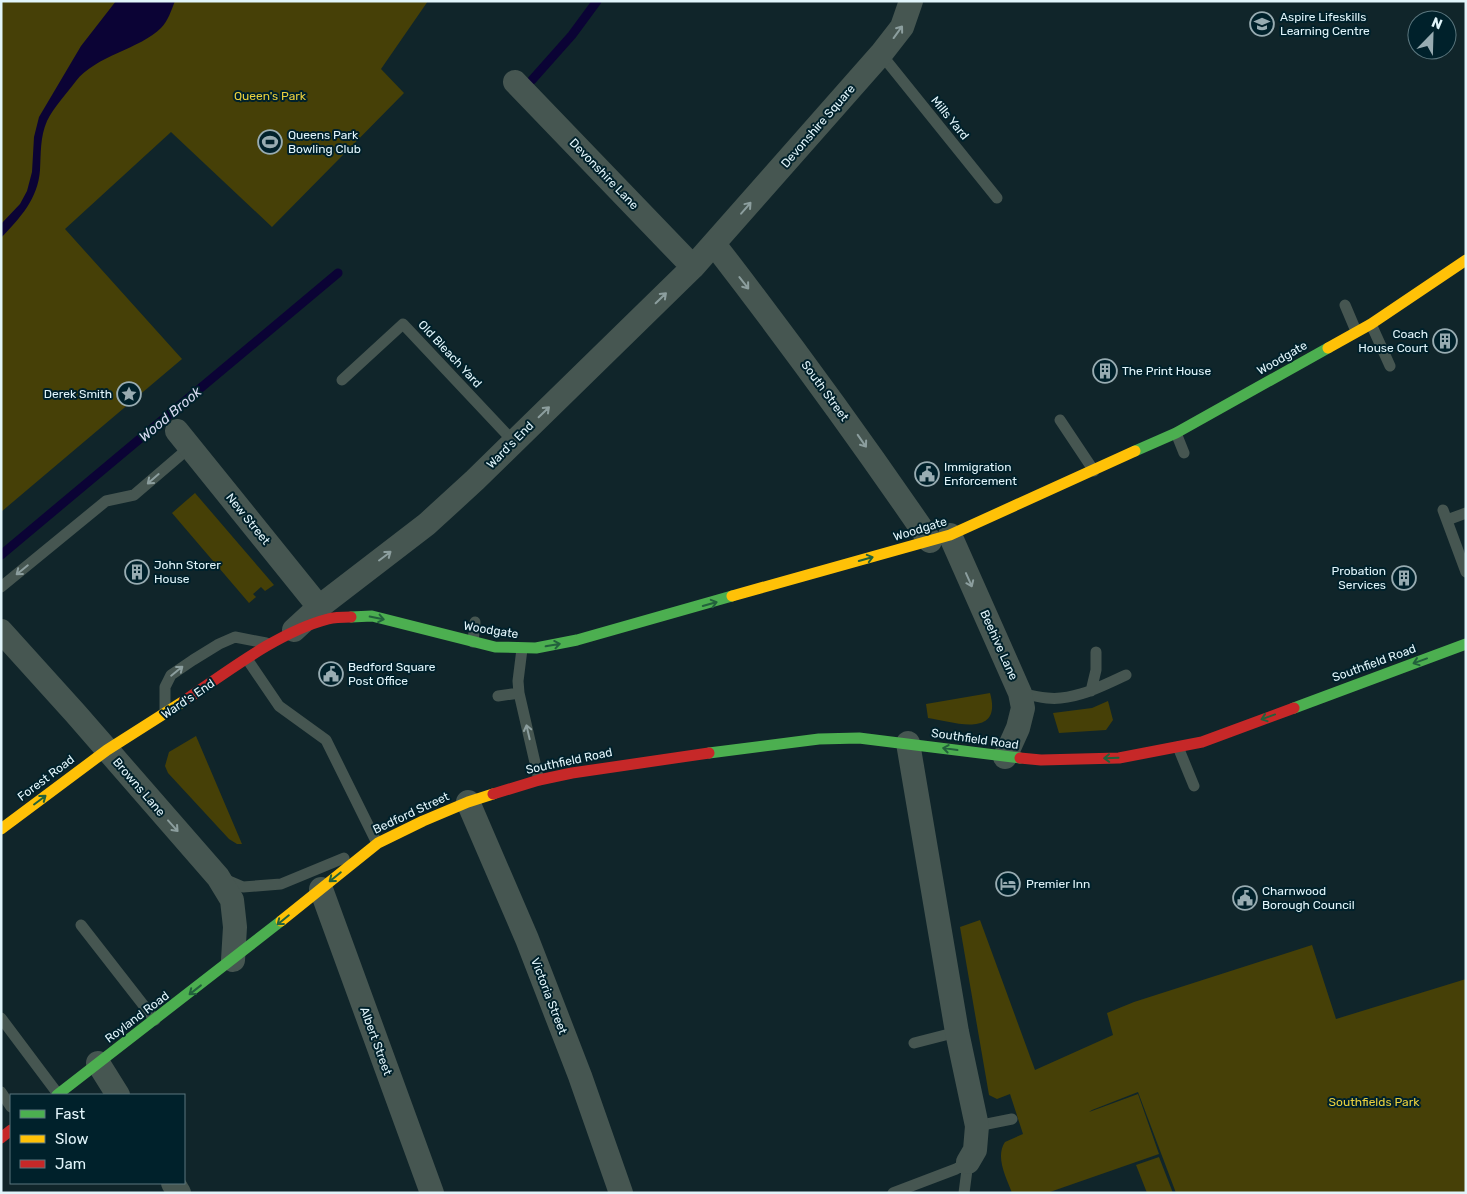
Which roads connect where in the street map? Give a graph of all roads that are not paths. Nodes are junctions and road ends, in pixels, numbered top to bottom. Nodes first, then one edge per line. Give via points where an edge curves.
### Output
1 (911, 1) edge
2 (881, 54) junction
3 (516, 82) dead end
4 (997, 198) dead end
5 (714, 244) junction
6 (1466, 260) edge
7 (693, 267) junction
8 (1345, 305) dead end
9 (1371, 324) junction
10 (1356, 332) junction
11 (1390, 366) dead end
12 (342, 380) dead end
13 (1060, 420) dead end
14 (1176, 433) junction
15 (184, 439) joint
16 (514, 442) junction
17 (1184, 453) dead end
18 (1094, 471) junction
19 (1466, 513) edge
20 (940, 538) junction
21 (1466, 572) edge
22 (1, 587) edge
23 (324, 612) junction
24 (475, 622) dead end
25 (1, 631) edge
26 (287, 635) junction
27 (473, 642) junction
28 (1466, 644) edge
29 (522, 649) junction
30 (1096, 652) dead end
31 (247, 659) junction
32 (1126, 675) dead end
33 (1091, 691) junction
34 (519, 693) junction
35 (1020, 693) junction
36 (498, 696) dead end
37 (164, 715) junction
38 (908, 743) junction
39 (1178, 746) junction
40 (107, 750) junction
41 (1005, 757) junction
42 (539, 780) junction
43 (1194, 786) dead end
44 (468, 802) junction
45 (1, 829) edge
46 (378, 843) junction
47 (218, 877) junction
48 (320, 889) junction
49 (81, 925) dead end
50 (233, 960) junction
51 (1, 1018) edge
52 (155, 1021) junction
53 (957, 1032) junction
54 (914, 1043) dead end
55 (98, 1063) junction
56 (1, 1092) edge
57 (56, 1094) edge
58 (58, 1094) edge
59 (117, 1094) edge
60 (10, 1106) edge
61 (1012, 1119) dead end
62 (976, 1126) junction
63 (968, 1162) junction
64 (432, 1193) edge
65 (621, 1193) edge
66 (893, 1193) edge
67 (964, 1193) edge

2 -> 1 street, Devonshire Square via 902,26
2 - 4 lane, Mills Yard
5 -> 2 street, Devonshire Square
3 - 7 street, Devonshire Lane
5 - 7 street, Ward's End
5 -> 20 street, South Street
6 - 9 main road, Woodgate
16 -> 7 street, Ward's End
8 - 10 lane
9 - 10 main road, Woodgate
9 - 11 lane
10 - 14 main road, Woodgate
12 - 16 lane, Old Bleach Yard via 403,324
13 - 18 lane
14 - 17 lane
14 - 18 main road, Woodgate
15 -> 22 lane via 134,495 106,501
15 - 23 street, New Street
23 -> 16 street, Ward's End via 427,524
18 - 20 main road, Woodgate
19 - 21 lane via 1445,515
29 -> 20 main road, Woodgate via 578,640
20 -> 35 street, Beehive Lane
23 - 26 street, Ward's End
23 -> 27 main road, Woodgate via 372,616
24 - 27 lane
25 - 40 street, Browns Lane
26 - 31 main road, Ward's End
37 -> 26 lane via 165,687 171,675 193,660 236,637 265,643
27 - 29 main road, Woodgate
28 -> 39 main road, Southfield Road via 1202,742
29 - 34 lane
30 - 33 lane
31 - 37 main road, Ward's End
31 - 46 lane via 279,706 326,740
32 - 33 lane
33 - 35 lane via 1068,698
34 - 36 lane
42 -> 34 lane
35 - 41 street, Beehive Lane via 1023,708
37 - 40 main road, Ward's End
41 -> 38 main road, Southfield Road
38 - 42 main road, Southfield Road via 859,738 819,739 620,765
38 - 53 street
39 -> 41 main road, Southfield Road via 1119,758 1041,760
39 - 43 lane
45 -> 40 main road, Forest Road
40 -> 47 street, Browns Lane
42 - 44 main road, Southfield Road
44 - 46 main road, Bedford Street
44 - 65 street, Victoria Street via 527,939
46 - 47 lane via 281,884 243,887
46 -> 48 main road, Bedford Street
47 - 50 street, Browns Lane via 232,900 235,927
48 -> 50 main road
48 - 64 street, Albert Street
49 - 52 lane
50 -> 52 main road, Royland Road
51 - 57 lane
52 - 55 main road, Royland Road
53 - 54 lane
53 - 62 street
55 - 58 main road, Royland Road
55 - 59 street
56 - 60 lane
61 - 62 lane
62 - 63 street via 975,1150
63 - 66 lane
63 - 67 lane

